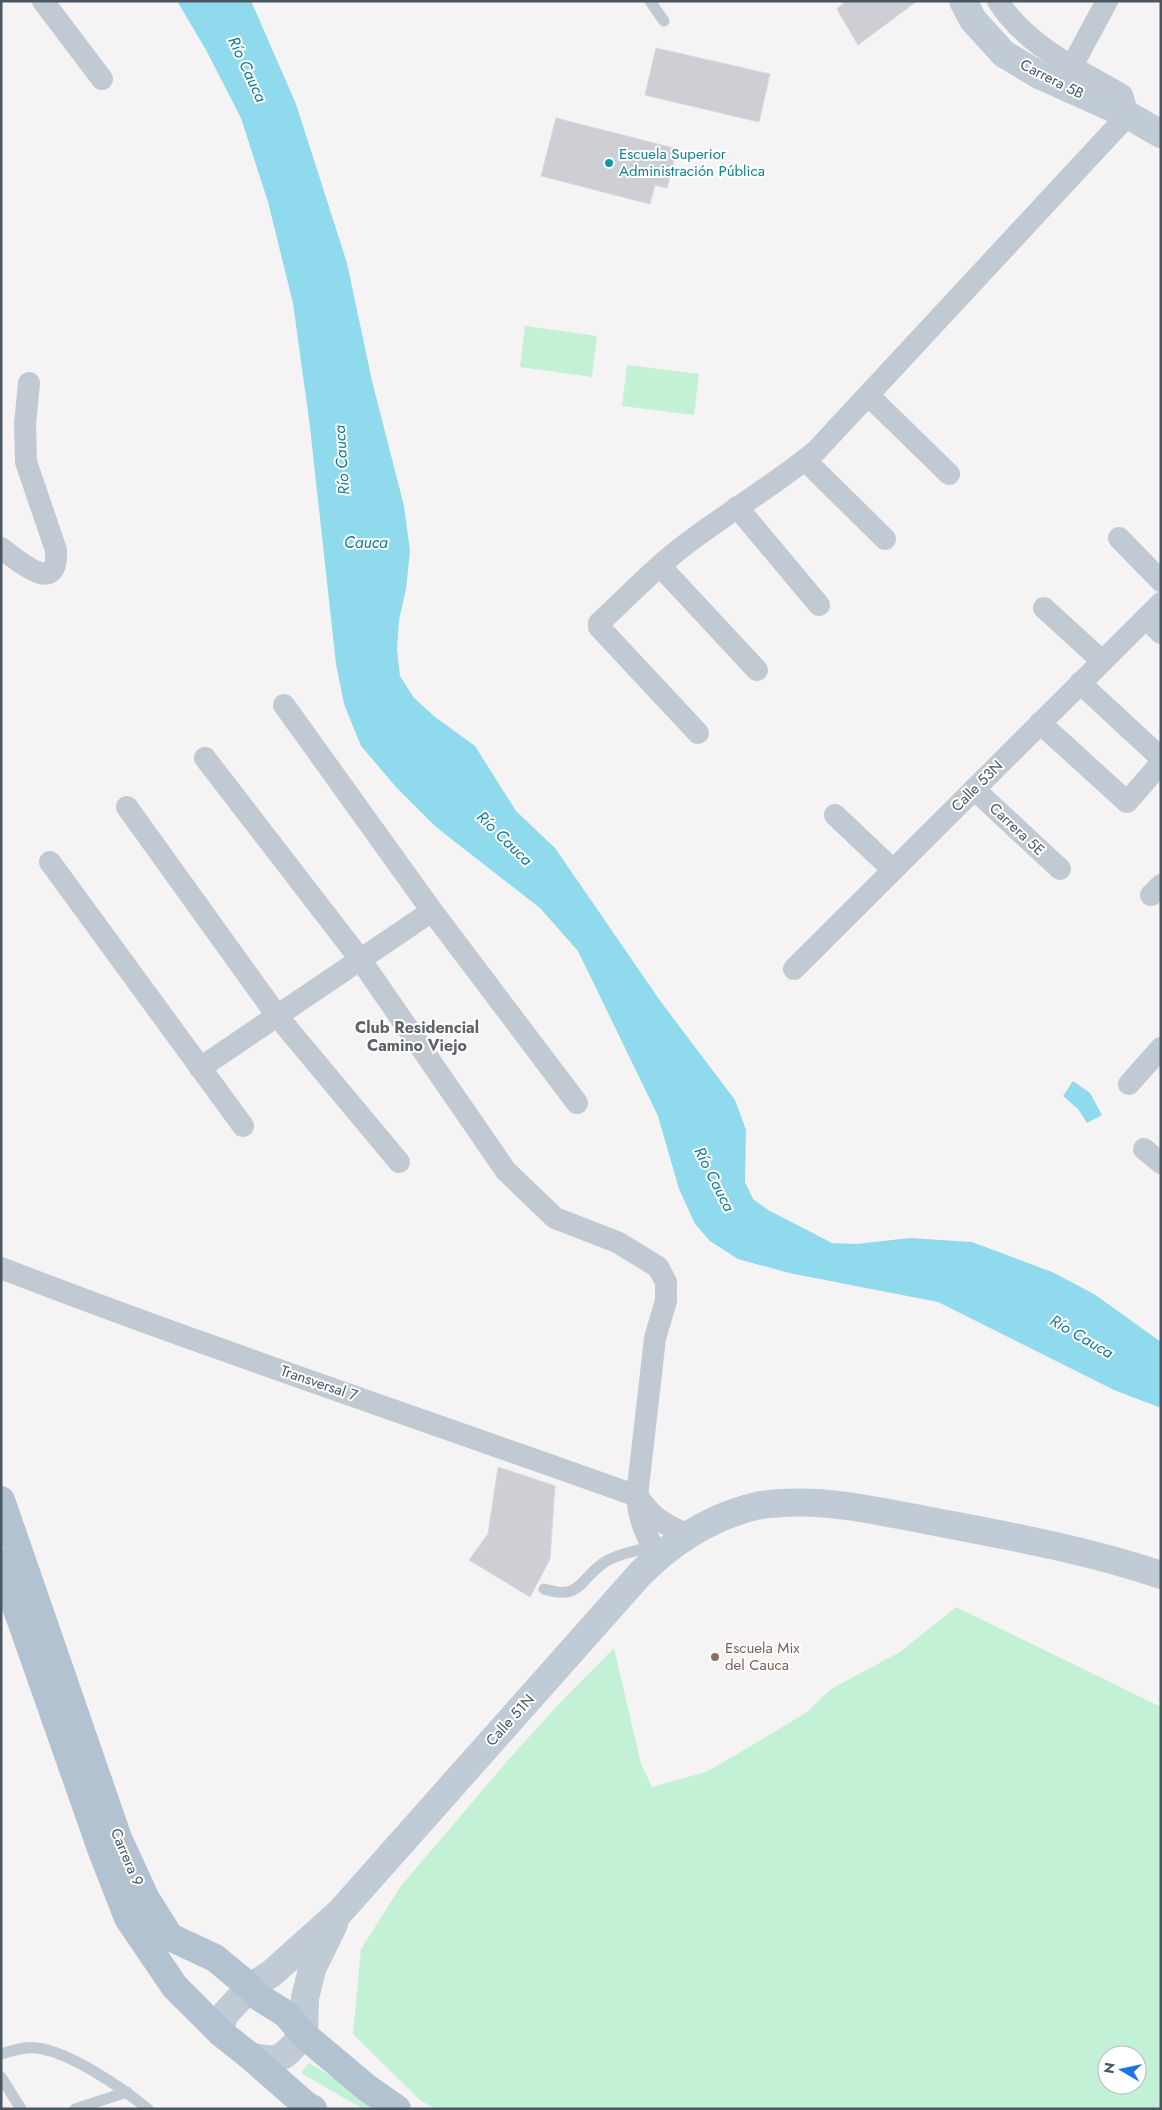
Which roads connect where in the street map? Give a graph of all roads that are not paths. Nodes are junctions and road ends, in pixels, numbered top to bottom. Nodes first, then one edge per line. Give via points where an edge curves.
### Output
1 (43, 1) edge
2 (650, 1) edge
3 (963, 1) edge
4 (998, 1) edge
5 (1107, 1) edge
6 (664, 21) dead end
7 (1072, 66) junction
8 (102, 79) dead end
9 (1128, 115) junction
10 (1161, 134) edge
11 (29, 383) dead end
12 (868, 395) junction
13 (805, 460) junction
14 (949, 474) dead end
15 (737, 507) junction
16 (1119, 538) dead end
17 (885, 539) dead end
18 (1, 548) edge
19 (660, 566) junction
20 (1161, 582) edge
21 (819, 604) dead end
22 (1044, 608) dead end
23 (1156, 618) edge
24 (1102, 661) junction
25 (757, 670) dead end
26 (1080, 683) junction
27 (284, 705) dead end
28 (1040, 723) junction
29 (698, 733) dead end
30 (205, 758) dead end
31 (1161, 758) edge
32 (1161, 763) edge
33 (974, 789) junction
34 (127, 807) dead end
35 (835, 815) dead end
36 (50, 862) dead end
37 (894, 870) junction
38 (1060, 870) dead end
39 (432, 911) junction
40 (360, 959) junction
41 (794, 969) dead end
42 (278, 1017) junction
43 (1161, 1048) edge
44 (200, 1068) junction
45 (1129, 1084) dead end
46 (577, 1103) dead end
47 (243, 1126) dead end
48 (399, 1162) dead end
49 (1, 1268) edge
50 (637, 1496) junction
51 (1, 1500) edge
52 (686, 1534) junction
53 (656, 1552) junction
54 (1, 1564) edge
55 (1161, 1575) edge
56 (544, 1589) dead end
57 (340, 1912) junction
58 (260, 1980) junction
59 (305, 1998) junction
60 (221, 2033) junction
61 (304, 2034) junction
62 (1, 2054) edge
63 (250, 2056) junction
64 (1, 2077) edge
65 (127, 2092) junction
66 (145, 2108) edge
67 (21, 2109) edge
68 (75, 2109) edge
69 (313, 2109) edge
70 (397, 2109) edge

1 - 8 street
2 - 6 lane
3 - 9 main road, Carrera 5B via 973,20 1004,54 1039,75
4 - 7 street via 1006,14 1036,43
5 - 7 street
7 - 9 street via 1122,95
9 - 10 main road, Carrera 5B
9 - 12 street
11 - 18 street via 24,424 26,462 56,550 54,568 48,573 38,574
12 - 13 street
12 - 14 street
13 - 15 street
13 - 17 street
15 - 19 street
15 - 21 street
16 - 20 street
19 - 25 street
19 - 29 street via 599,623
22 - 24 street
23 - 24 street, Calle 53N
24 - 26 street, Calle 53N
26 - 28 street, Calle 53N
26 - 31 street
27 - 39 street
28 - 32 street via 1127,802
28 - 33 street, Calle 53N
30 - 40 street
33 - 37 street, Calle 53N
33 - 38 street, Carrera 5E
34 - 42 street
35 - 37 street
36 - 44 street
37 - 41 street, Calle 53N
39 - 40 street
39 - 46 street
40 - 42 street
40 - 50 street via 506,1171 555,1218 617,1242 658,1267 666,1282 666,1301 655,1338
42 - 44 street
42 - 48 street
43 - 45 street
44 - 47 street
49 - 50 street, Transversal 7 via 199,1342
50 - 52 street via 652,1516
50 - 53 street via 645,1534
51 - 58 main road, Carrera 9 via 118,1838 146,1899 170,1937
52 - 53 main road, Calle 51N
52 - 55 main road, Calle 51N via 722,1516 758,1505 808,1502 860,1508 1046,1542
53 - 56 lane via 620,1555 602,1564 578,1589 556,1593
53 - 57 main road, Calle 51N
54 - 60 main road, Carrera 9 via 102,1854 128,1918 175,1987
57 - 58 main road, Calle 51N
57 - 59 main road, Calle 51N via 312,1969
58 - 59 main road
58 - 60 main road, Calle 51N via 225,2014
58 - 61 main road, Carrera 9 via 259,1998 286,2014
59 - 61 main road, Calle 51N
60 - 63 main road, Carrera 9
61 - 63 main road via 283,2058 268,2060
61 - 70 main road, Carrera 9
62 - 65 lane via 36,2048 68,2058
63 - 69 main road, Carrera 9
64 - 67 lane
65 - 66 lane
65 - 68 lane

